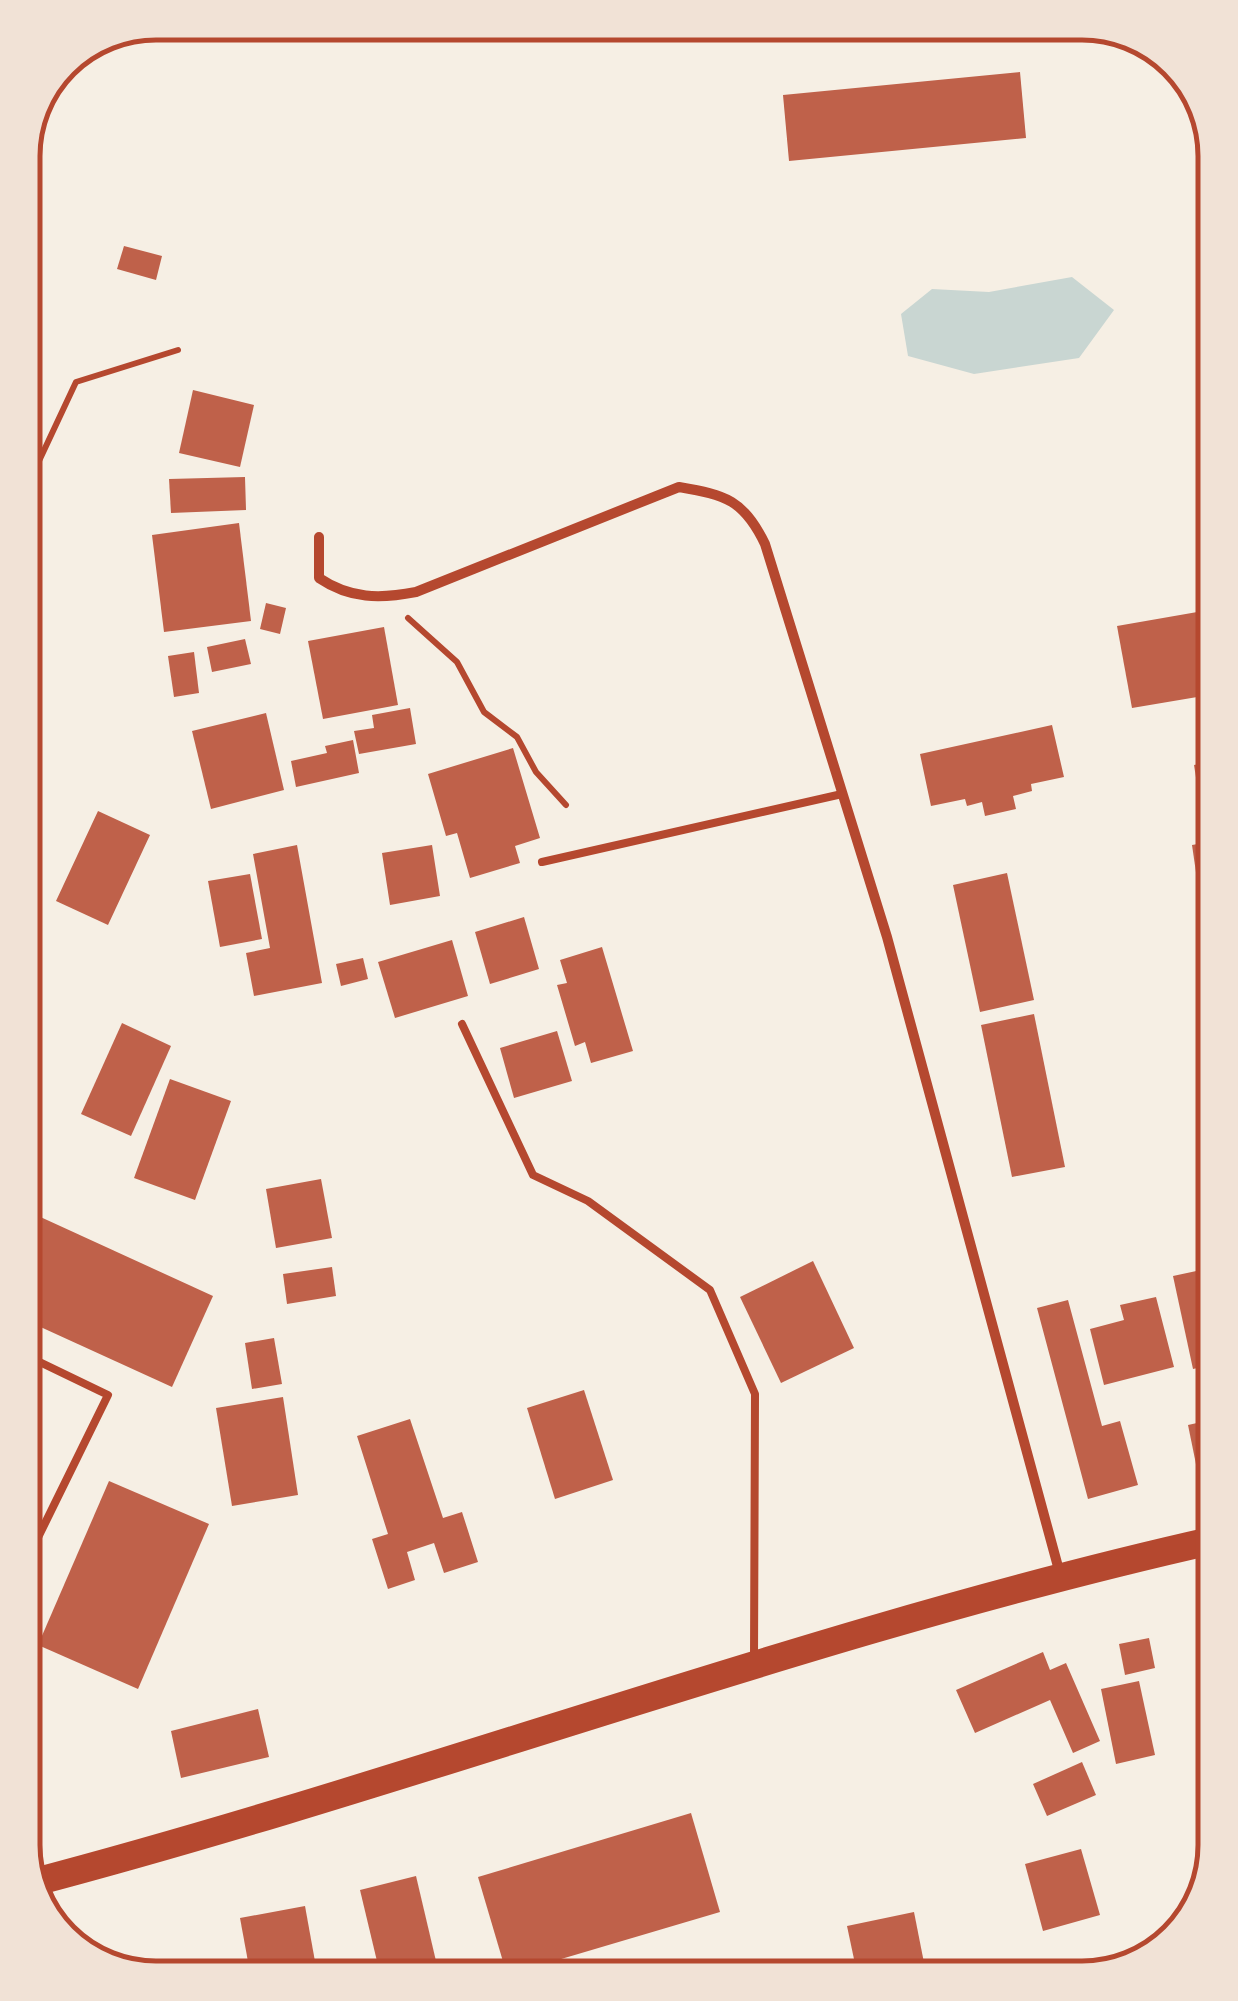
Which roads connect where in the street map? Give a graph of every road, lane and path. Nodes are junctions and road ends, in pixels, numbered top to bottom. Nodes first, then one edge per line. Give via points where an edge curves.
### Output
1 (178, 350) dead end
2 (40, 459) edge
3 (319, 537) dead end
4 (383, 599) junction
5 (842, 794) junction
6 (566, 805) dead end
7 (542, 862) dead end
8 (462, 1024) dead end
9 (40, 1363) edge
10 (40, 1532) edge
11 (1198, 1544) edge
12 (1060, 1575) junction
13 (754, 1663) junction
14 (46, 1879) edge

1 - 2 path via 76,382
3 - 4 street via 319,578 338,591
4 - 5 street via 416,592 679,486 716,493 751,514 764,544
4 - 6 path via 456,662 484,712 518,737 536,772
5 - 7 lane
5 - 12 street
8 - 13 lane via 533,1175 588,1201 710,1290 755,1394
9 - 10 lane via 108,1395
11 - 12 highway
12 - 13 highway
13 - 14 highway via 212,1835

